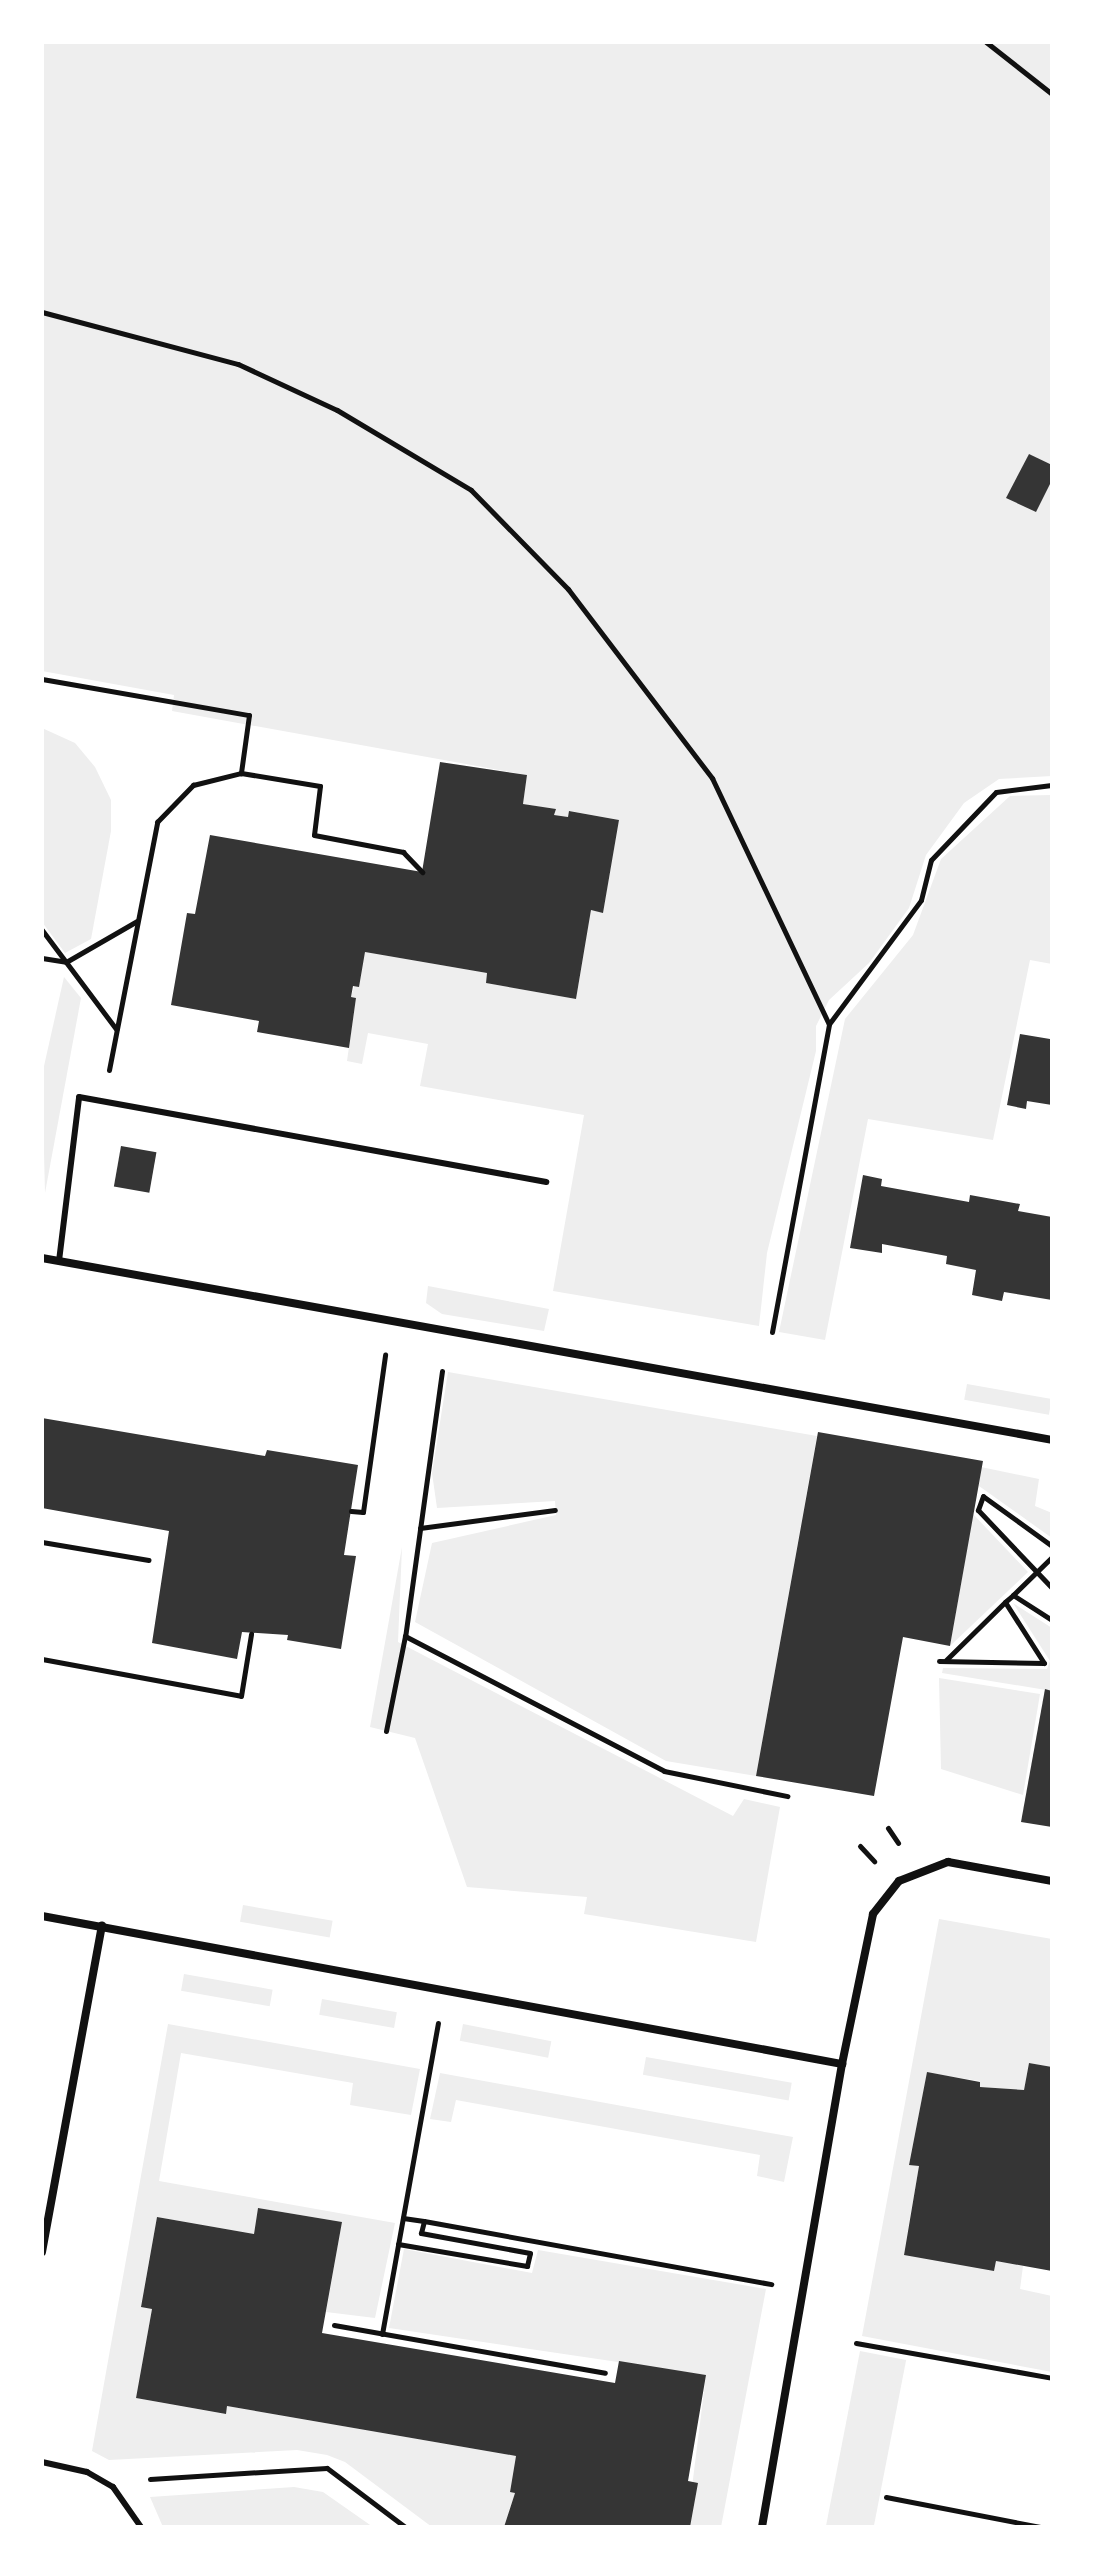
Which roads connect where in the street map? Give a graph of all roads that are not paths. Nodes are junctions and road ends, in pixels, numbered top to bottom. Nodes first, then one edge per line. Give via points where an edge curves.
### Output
1 (546, 1182) dead end
2 (42, 1258) edge
3 (59, 1261) junction
4 (1052, 1440) edge
5 (1052, 1881) edge
6 (42, 1916) edge
7 (102, 1925) junction
8 (842, 2064) junction
9 (42, 2252) edge
10 (42, 2462) edge
11 (141, 2527) edge
12 (762, 2527) edge

1 - 3 lane via 79,1097
2 - 3 street
3 - 4 street
5 - 8 street via 948,1862 899,1881 873,1914
6 - 7 street
7 - 8 street
7 - 9 street
8 - 12 street
10 - 11 lane via 87,2472 113,2487

